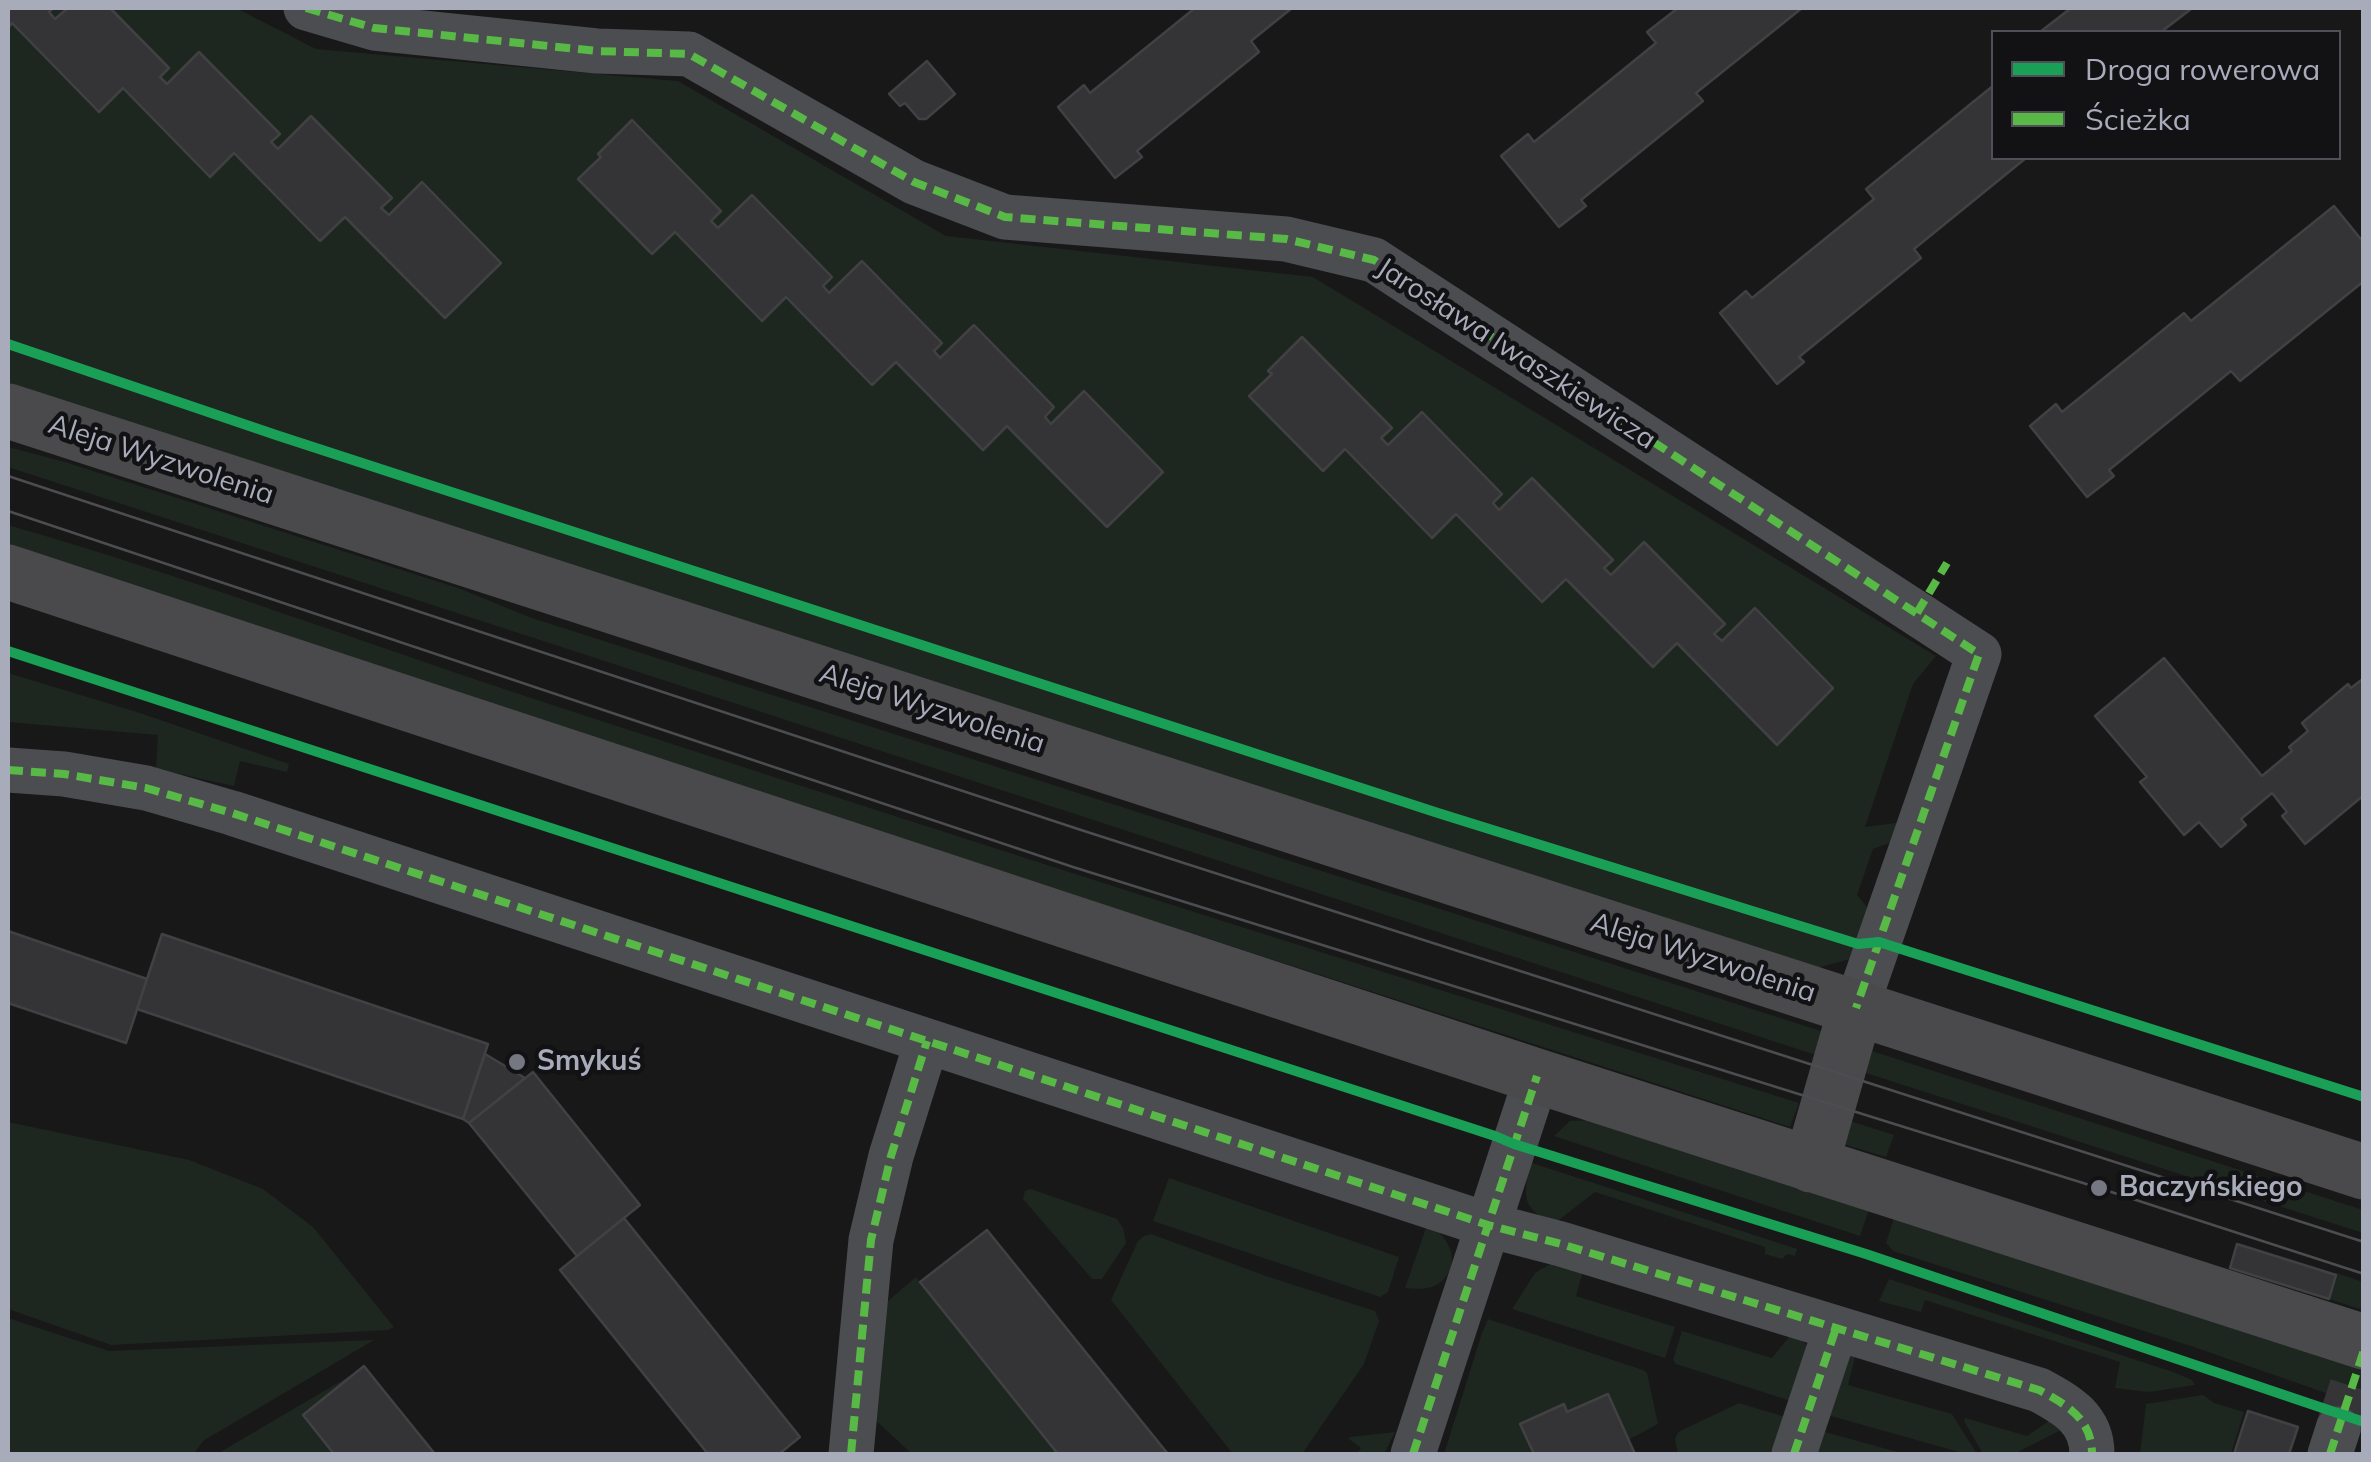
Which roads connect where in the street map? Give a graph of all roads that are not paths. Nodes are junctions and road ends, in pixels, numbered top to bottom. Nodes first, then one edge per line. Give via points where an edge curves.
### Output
1 (306, 8) edge
2 (8, 411) edge
3 (8, 572) edge
4 (8, 770) edge
5 (1856, 1008) junction
6 (927, 1041) junction
7 (1538, 1076) junction
8 (1811, 1164) junction
9 (2364, 1172) edge
10 (1488, 1225) junction
11 (1836, 1328) junction
12 (2364, 1342) edge
13 (851, 1454) edge
14 (1413, 1454) edge
15 (1794, 1454) edge
16 (2092, 1454) edge

1 - 5 street, Jarosława Iwaszkiewicza via 374,28 689,54 914,182 1004,218 1286,239 1374,260 1979,654
2 - 5 main road, Aleja Wyzwolenia
3 - 7 main road
4 - 6 street via 146,788 232,813
5 - 8 main road
5 - 9 main road, Aleja Wyzwolenia
6 - 10 street
6 - 13 street via 871,1240
7 - 8 main road
7 - 10 street
8 - 12 main road
10 - 11 street
10 - 14 street
11 - 15 street
11 - 16 street via 2040,1390 2074,1410

